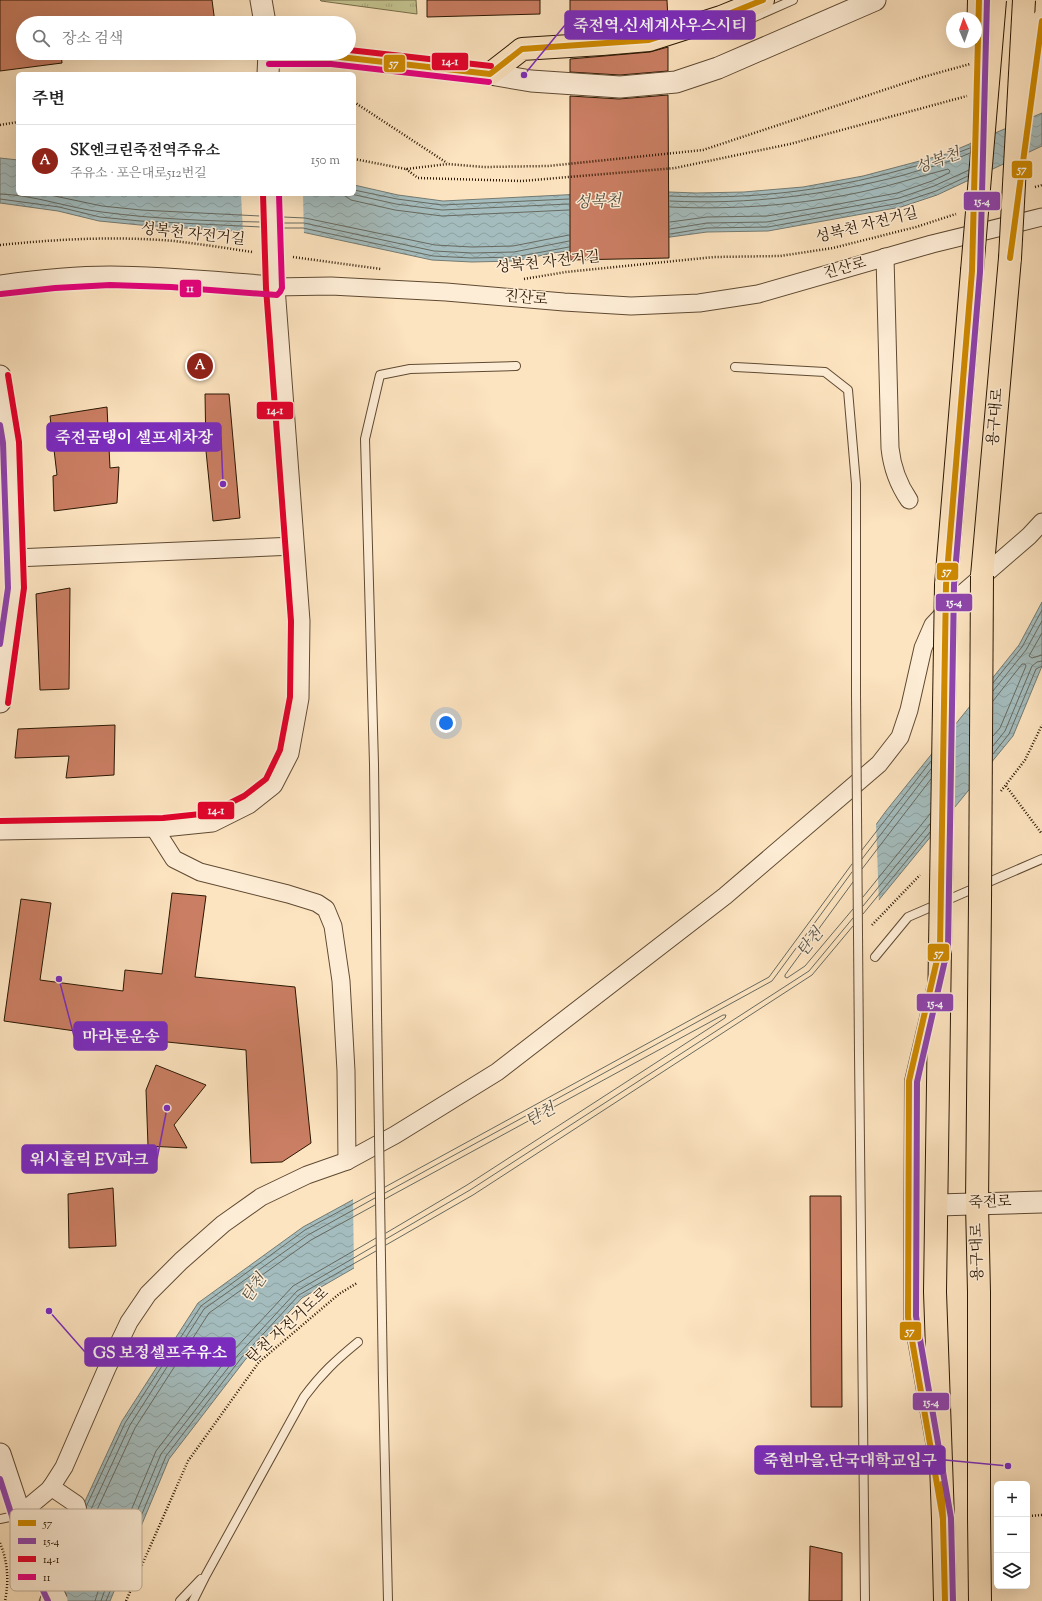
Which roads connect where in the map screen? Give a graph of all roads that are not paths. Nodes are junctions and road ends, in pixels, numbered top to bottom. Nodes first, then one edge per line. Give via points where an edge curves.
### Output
1 (262, 0) edge
2 (763, 0) edge
3 (793, 0) edge
4 (875, 0) edge
5 (978, 0) edge
6 (995, 0) edge
7 (1024, 0) edge
8 (264, 16) edge
9 (750, 19) dead end
10 (1042, 21) edge
11 (356, 59) edge
12 (281, 60) edge
13 (269, 61) edge
14 (490, 74) junction
15 (271, 196) edge
16 (1042, 216) edge
17 (886, 257) junction
18 (1010, 258) junction
19 (972, 271) junction
20 (0, 286) edge
21 (274, 287) junction
22 (516, 366) dead end
23 (736, 367) dead end
24 (0, 376) edge
25 (909, 500) dead end
26 (1042, 522) edge
27 (294, 546) junction
28 (15, 558) junction
29 (0, 702) edge
30 (153, 826) junction
31 (0, 829) edge
32 (1042, 859) edge
33 (940, 947) junction
34 (875, 957) dead end
35 (347, 1161) junction
36 (1042, 1202) edge
37 (977, 1204) junction
38 (937, 1205) junction
39 (358, 1342) dead end
40 (0, 1454) edge
41 (51, 1486) junction
42 (18, 1509) edge
43 (26, 1509) edge
44 (77, 1509) edge
45 (10, 1516) edge
46 (0, 1519) edge
47 (943, 1519) junction
48 (206, 1575) junction
49 (52, 1591) edge
50 (53, 1591) edge
51 (49, 1601) edge
52 (57, 1601) edge
53 (180, 1601) edge
54 (193, 1601) edge
55 (388, 1601) edge
56 (865, 1601) edge
57 (945, 1601) edge
58 (980, 1601) edge

1 - 8 street
2 - 14 main road via 648,40 522,49
3 - 9 lane
4 - 14 street via 718,68 676,82 620,87 531,81
5 - 19 main road, bridge
6 - 19 main road, bridge
7 - 18 main road, bridge
10 - 18 main road, bridge
11 - 14 street
12 - 13 street
15 - 21 street via 266,248
16 - 17 street, 진산로
17 - 21 street, 진산로 via 758,294 699,303 631,306 423,290 331,286
17 - 25 street via 890,448 894,469
18 - 37 main road, 용구대로, bridge via 982,576
19 - 33 main road, bridge via 946,585
20 - 21 street, 진산로 via 110,277
21 - 27 street
22 - 55 lane, bridge via 410,369 380,375 365,439 374,764
23 - 56 lane, bridge via 825,372 848,390 856,484
24 - 28 street via 11,442
26 - 35 street via 962,594 933,625 923,648 900,737 879,764 725,896 497,1072 395,1135
27 - 28 street
27 - 30 street via 299,621 298,698 288,753 272,784 248,803 212,821
28 - 29 street via 16,588
30 - 31 street
30 - 35 street via 174,858 200,872 288,894 318,903 326,909 333,926 341,981
32 - 34 lane via 908,917
33 - 38 main road
33 - 47 lane via 909,1081 908,1317
35 - 41 street via 307,1175 261,1197 218,1228 180,1261 148,1294 129,1322 64,1467
36 - 37 street, 죽전로
37 - 38 street, 죽전로
37 - 58 main road, 용구대로
38 - 47 main road via 935,1292
39 - 48 lane via 318,1377 304,1397
40 - 42 street
41 - 43 street
41 - 44 street via 76,1504
45 - 46 lane
47 - 57 main road
48 - 53 lane
48 - 54 lane
49 - 52 street, bridge
50 - 51 street

